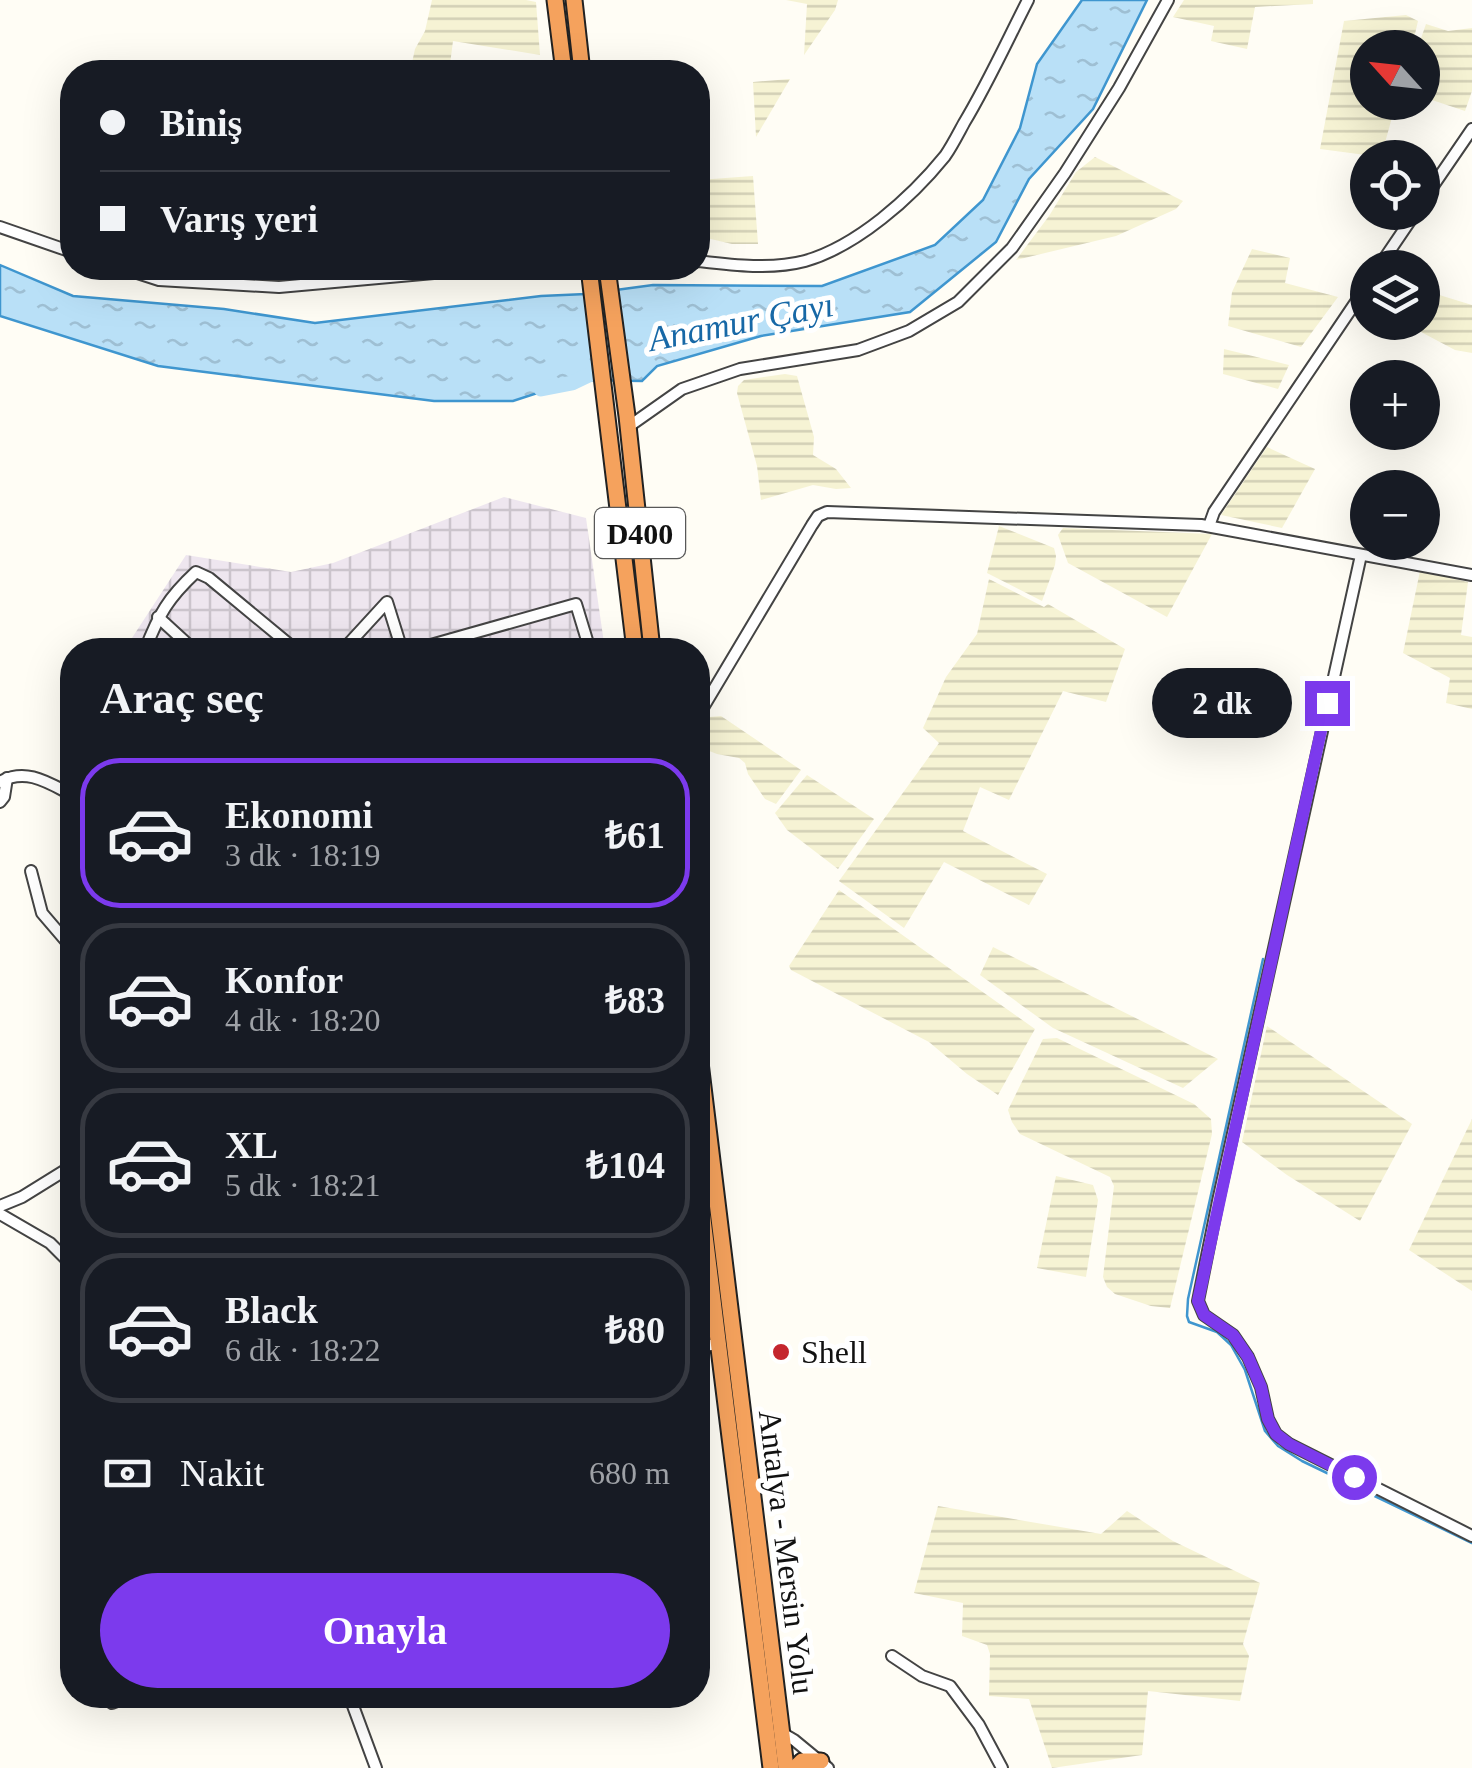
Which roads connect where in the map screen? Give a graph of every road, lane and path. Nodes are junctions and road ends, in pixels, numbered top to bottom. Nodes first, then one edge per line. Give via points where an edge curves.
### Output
1 (555, 0) edge
2 (574, 0) edge
3 (1028, 0) edge
4 (1168, 0) edge
5 (562, 60) edge
6 (581, 60) edge
7 (1472, 129) edge
8 (1440, 176) edge
9 (0, 227) edge
10 (60, 248) edge
11 (710, 262) edge
12 (159, 280) edge
13 (356, 280) edge
14 (591, 280) edge
15 (609, 280) edge
16 (1350, 311) edge
17 (628, 422) junction
18 (1209, 526) junction
19 (1350, 553) edge
20 (1359, 560) edge
21 (1388, 560) edge
22 (1472, 575) edge
23 (158, 617) junction
24 (150, 638) edge
25 (181, 638) edge
26 (282, 638) edge
27 (354, 638) edge
28 (398, 638) edge
29 (456, 638) edge
30 (586, 638) edge
31 (634, 638) edge
32 (651, 638) edge
33 (710, 693) edge
34 (3, 780) edge
35 (60, 788) edge
36 (0, 802) edge
37 (30, 871) dead end
38 (60, 934) edge
39 (710, 1154) edge
40 (60, 1173) edge
41 (0, 1206) edge
42 (0, 1214) edge
43 (60, 1253) edge
44 (710, 1283) edge
45 (717, 1344) junction
46 (710, 1345) edge
47 (1472, 1536) edge
48 (892, 1656) dead end
49 (354, 1708) edge
50 (774, 1733) junction
51 (824, 1764) edge
52 (376, 1768) edge
53 (771, 1768) edge
54 (786, 1768) edge
55 (794, 1768) edge
56 (1002, 1768) edge

1 - 5 highway
2 - 6 highway
3 - 11 street via 946,154 876,224 806,260 778,266
4 - 17 street via 1065,173 1012,248 958,302 858,350 740,369 682,389
7 - 8 street
9 - 10 street
12 - 13 street via 279,287
14 - 31 highway, D400
15 - 17 highway, D400
16 - 18 street
17 - 32 highway, D400
18 - 19 street
18 - 33 street via 826,512
20 - 47 street via 1198,1301 1248,1357 1276,1434
21 - 22 street
23 - 24 street
23 - 25 street
23 - 26 street via 196,572
27 - 28 street via 387,602
29 - 30 street via 576,604
34 - 35 street via 26,775
34 - 36 street
37 - 38 street via 42,913
39 - 50 highway, Antalya - Mersin Yolu
40 - 41 street
42 - 43 street
44 - 45 highway, Antalya - Mersin Yolu
45 - 46 street
45 - 50 highway, Antalya - Mersin Yolu
48 - 56 street via 950,1686
49 - 52 street
50 - 51 street
50 - 53 highway, Antalya - Mersin Yolu
50 - 54 highway, Antalya - Mersin Yolu
51 - 55 highway via 802,1761

